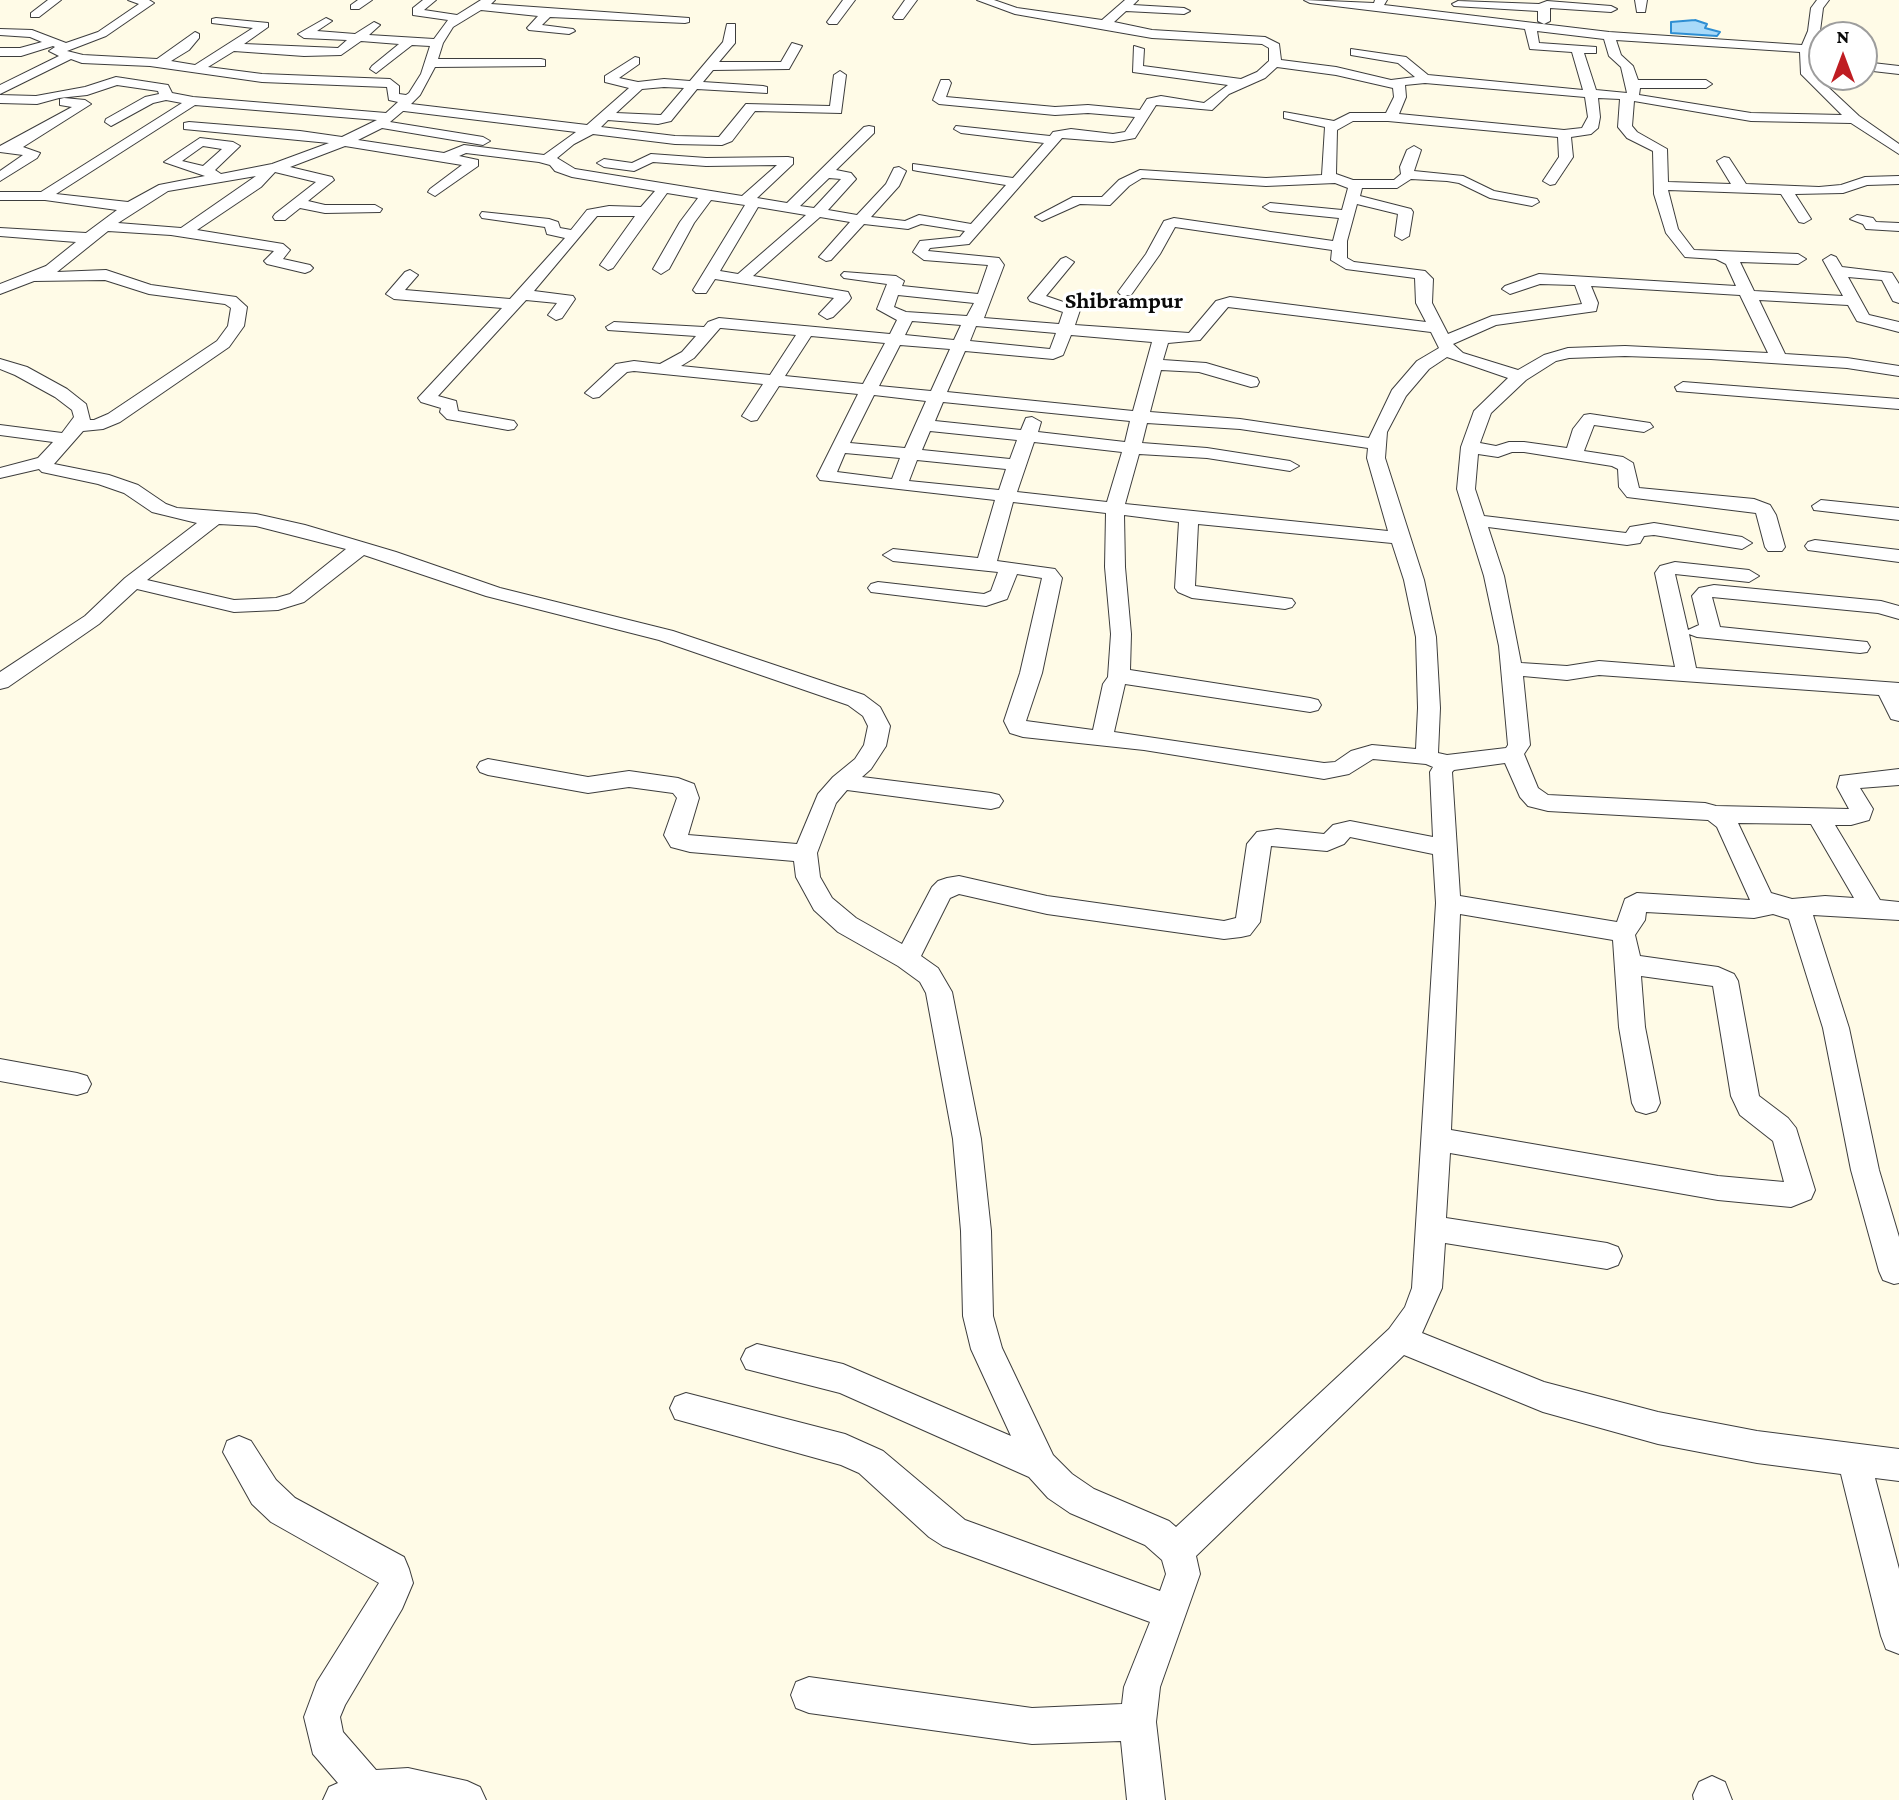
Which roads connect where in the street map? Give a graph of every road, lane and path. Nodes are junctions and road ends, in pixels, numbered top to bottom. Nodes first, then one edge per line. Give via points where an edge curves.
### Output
1 (55, 0) edge
2 (134, 0) edge
3 (366, 0) edge
4 (430, 0) edge
5 (849, 0) edge
6 (911, 0) edge
7 (984, 0) edge
8 (1310, 0) edge
9 (1823, 0) edge
10 (1128, 2) edge
11 (1348, 2) edge
12 (1444, 2) dead end
13 (484, 3) edge
14 (1379, 4) edge
15 (355, 7) dead end
16 (1544, 8) junction
17 (1611, 9) dead end
18 (1184, 11) dead end
19 (547, 13) junction
20 (1424, 14) junction
21 (35, 15) dead end
22 (1333, 15) dead end
23 (456, 18) junction
24 (899, 18) dead end
25 (685, 20) dead end
26 (216, 21) dead end
27 (326, 21) dead end
28 (833, 22) dead end
29 (1105, 24) junction
30 (374, 25) dead end
31 (1409, 25) dead end
32 (731, 26) dead end
33 (1531, 28) junction
34 (1545, 30) junction
35 (569, 31) dead end
36 (0, 32) edge
37 (195, 36) dead end
38 (1609, 36) junction
39 (357, 39) junction
40 (408, 42) junction
41 (437, 43) junction
42 (796, 46) dead end
43 (232, 47) junction
44 (62, 48) junction
45 (1138, 49) dead end
46 (1577, 50) junction
47 (0, 52) edge
48 (1355, 52) dead end
49 (1613, 52) junction
50 (1806, 52) junction
51 (635, 61) dead end
52 (160, 63) junction
53 (431, 63) junction
54 (541, 63) dead end
55 (709, 66) junction
56 (1271, 66) junction
57 (13, 67) dead end
58 (1239, 67) dead end
59 (1878, 67) edge
60 (376, 68) dead end
61 (38, 69) junction
62 (196, 69) junction
63 (1899, 70) edge
64 (840, 75) dead end
65 (1425, 79) junction
66 (946, 83) dead end
67 (1241, 83) junction
68 (1395, 83) junction
69 (1706, 84) dead end
70 (694, 85) junction
71 (638, 86) junction
72 (0, 92) edge
73 (1630, 93) junction
74 (1591, 94) junction
75 (166, 96) junction
76 (43, 99) junction
77 (193, 101) junction
78 (407, 104) junction
79 (751, 107) junction
80 (1143, 114) junction
81 (1289, 115) dead end
82 (606, 116) junction
83 (1388, 117) junction
84 (1854, 119) junction
85 (386, 121) junction
86 (111, 122) dead end
87 (1335, 125) junction
88 (189, 126) dead end
89 (218, 128) junction
90 (961, 129) dead end
91 (590, 130) junction
92 (869, 130) dead end
93 (1564, 134) junction
94 (629, 135) junction
95 (136, 137) junction
96 (1054, 140) junction
97 (346, 141) junction
98 (198, 143) junction
99 (5, 149) edge
100 (1414, 150) dead end
101 (1899, 150) edge
102 (552, 155) junction
103 (445, 157) junction
104 (1724, 161) dead end
105 (596, 162) junction
106 (918, 167) dead end
107 (272, 169) junction
108 (206, 171) junction
109 (899, 171) dead end
110 (1408, 175) junction
111 (0, 177) edge
112 (822, 177) junction
113 (773, 178) junction
114 (220, 179) junction
115 (1333, 179) junction
116 (1899, 180) edge
117 (1550, 181) dead end
118 (1015, 182) junction
119 (1352, 184) junction
120 (1662, 186) junction
121 (664, 188) junction
122 (1742, 190) junction
123 (1786, 191) junction
124 (435, 192) dead end
125 (0, 195) edge
126 (707, 195) junction
127 (48, 196) junction
128 (1352, 200) junction
129 (299, 202) junction
130 (750, 202) junction
131 (1532, 202) dead end
132 (130, 207) junction
133 (1270, 207) dead end
134 (790, 208) junction
135 (375, 209) dead end
136 (645, 212) junction
137 (818, 212) junction
138 (487, 215) dead end
139 (1348, 215) junction
140 (280, 216) dead end
141 (1042, 217) dead end
142 (862, 219) junction
143 (1804, 219) dead end
144 (105, 226) junction
145 (1899, 227) edge
146 (975, 229) junction
147 (0, 232) edge
148 (183, 233) junction
149 (575, 235) junction
150 (1402, 236) dead end
151 (88, 238) junction
152 (1882, 243) dead end
153 (1338, 246) junction
154 (826, 257) dead end
155 (1726, 257) junction
156 (1798, 259) dead end
157 (1066, 262) dead end
158 (608, 265) dead end
159 (304, 268) dead end
160 (661, 269) dead end
161 (711, 274) junction
162 (410, 275) dead end
163 (849, 275) dead end
164 (743, 277) junction
165 (34, 278) junction
166 (1590, 281) junction
167 (0, 289) edge
168 (1257, 289) dead end
169 (1510, 289) dead end
170 (701, 290) dead end
171 (894, 290) junction
172 (1126, 292) dead end
173 (1747, 293) junction
174 (983, 299) junction
175 (1899, 299) edge
176 (519, 300) junction
177 (1854, 301) junction
178 (1243, 303) junction
179 (828, 314) dead end
180 (556, 315) dead end
181 (906, 318) junction
182 (973, 320) junction
183 (614, 327) dead end
184 (1899, 327) edge
185 (1067, 329) junction
186 (807, 330) junction
187 (707, 332) junction
188 (1161, 337) junction
189 (896, 338) junction
190 (1444, 340) junction
191 (962, 344) junction
192 (1779, 358) junction
193 (0, 364) edge
194 (1156, 365) junction
195 (663, 369) junction
196 (1899, 371) edge
197 (1520, 376) junction
198 (773, 382) junction
199 (1251, 382) dead end
200 (1683, 387) dead end
201 (870, 391) junction
202 (593, 393) dead end
203 (938, 397) junction
204 (1899, 404) edge
205 (1036, 407) junction
206 (751, 416) dead end
207 (1140, 417) junction
208 (508, 425) dead end
209 (925, 425) junction
210 (1644, 427) dead end
211 (0, 430) edge
212 (72, 433) junction
213 (1028, 436) junction
214 (1375, 444) junction
215 (839, 447) junction
216 (1470, 447) junction
217 (1132, 448) junction
218 (911, 454) junction
219 (1574, 455) junction
220 (44, 461) junction
221 (1016, 465) junction
222 (1290, 466) dead end
223 (0, 473) edge
224 (898, 485) junction
225 (1006, 496) junction
226 (1821, 506) dead end
227 (1115, 507) junction
228 (1899, 514) edge
229 (1189, 516) junction
230 (215, 518) junction
231 (1474, 520) junction
232 (1400, 538) junction
233 (1742, 543) dead end
234 (1815, 546) dead end
235 (1775, 547) dead end
236 (360, 548) junction
237 (893, 555) dead end
238 (1899, 556) edge
239 (998, 567) junction
240 (1749, 576) dead end
241 (132, 582) junction
242 (878, 588) dead end
243 (1285, 603) dead end
244 (1899, 613) edge
245 (1678, 630) junction
246 (1712, 631) junction
247 (1860, 647) dead end
248 (1511, 669) junction
249 (1685, 674) junction
250 (1119, 677) junction
251 (0, 682) edge
252 (1893, 690) edge
253 (1310, 705) dead end
254 (1899, 714) edge
255 (1102, 738) junction
256 (1513, 754) junction
257 (1437, 760) junction
258 (488, 767) dead end
259 (1899, 777) edge
260 (841, 782) junction
261 (991, 801) dead end
262 (1716, 814) junction
263 (1819, 817) junction
264 (1445, 848) junction
265 (805, 853) junction
266 (1448, 903) junction
267 (1782, 907) junction
268 (1871, 908) junction
269 (1899, 911) edge
270 (1622, 934) junction
271 (907, 959) junction
272 (1628, 964) junction
273 (0, 1070) edge
274 (77, 1084) dead end
275 (1646, 1103) dead end
276 (1437, 1139) junction
277 (1430, 1228) junction
278 (1607, 1255) dead end
279 (1894, 1271) dead end
280 (1400, 1339) junction
281 (757, 1359) dead end
282 (686, 1408) dead end
283 (239, 1452) dead end
284 (1854, 1460) junction
285 (1899, 1465) edge
286 (1041, 1466) junction
287 (1177, 1550) junction
288 (1171, 1612) junction
289 (1899, 1636) edge
290 (810, 1695) dead end
291 (1138, 1722) junction
292 (355, 1794) edge
293 (467, 1800) edge
294 (1146, 1800) edge

1 - 21 street
2 - 44 street via 148,3 102,34
3 - 15 street
4 - 23 street via 417,13
5 - 28 street
6 - 24 street
7 - 29 street via 1015,11
8 - 11 street
9 - 50 street
10 - 18 street
10 - 29 street
11 - 14 street
11 - 22 street
12 - 16 street
13 - 19 street
13 - 23 street
14 - 20 street
16 - 17 street via 1554,4
16 - 34 street
19 - 25 street
19 - 35 street via 533,28
20 - 31 street via 1422,23
20 - 33 street
23 - 41 street
26 - 43 street via 264,25
27 - 39 street via 304,34
29 - 56 street via 1152,34 1265,41 1275,47
30 - 39 street
32 - 55 street via 729,43
33 - 34 street
33 - 46 street via 1534,46
34 - 38 street
36 - 44 street via 26,33
37 - 52 street
38 - 49 street
38 - 50 street
39 - 40 street via 375,44
39 - 43 street via 332,52
40 - 41 street
40 - 60 street
41 - 53 street
42 - 55 street via 785,66
43 - 62 street
44 - 47 street
44 - 52 street via 92,60
44 - 61 street
45 - 67 street via 1137,69
46 - 49 street
46 - 74 street
48 - 65 street via 1402,60
49 - 73 street via 1627,66
50 - 84 street via 1805,70 1810,78
51 - 71 street via 608,79
52 - 62 street
53 - 54 street
53 - 78 street
55 - 70 street
56 - 58 street
56 - 67 street
56 - 68 street
57 - 61 street
59 - 63 street
61 - 72 street
62 - 78 street via 262,78 390,83 393,97
64 - 79 street via 836,110
65 - 68 street
65 - 74 street
66 - 80 street via 939,100
67 - 80 street via 1207,107 1154,100
68 - 83 street via 1400,97
69 - 73 street
70 - 71 street
70 - 79 street via 763,90
70 - 82 street via 662,120
71 - 82 street
72 - 76 street
73 - 74 street
73 - 84 street via 1751,117
73 - 120 street via 1627,130 1660,149
74 - 93 street via 1591,128
75 - 76 street via 164,88 112,81 86,92
75 - 77 street
75 - 86 street via 149,100
76 - 99 street via 85,104
77 - 85 street
77 - 95 street
78 - 85 street
78 - 91 street
79 - 94 street via 722,141
80 - 96 street via 1129,135 1062,133
81 - 87 street
82 - 91 street
83 - 87 street via 1356,117
83 - 93 street
84 - 101 street
85 - 97 street
85 - 102 street
87 - 115 street via 1330,131 1328,172
88 - 89 street
89 - 97 street
89 - 98 street
90 - 96 street
91 - 94 street
91 - 102 street
92 - 112 street
93 - 117 street via 1566,157
94 - 105 street
95 - 98 street
95 - 127 street
96 - 118 street
97 - 103 street
97 - 107 street
98 - 108 street via 171,162
98 - 108 street via 233,146
99 - 111 street via 33,153
100 - 110 street
102 - 103 street via 464,149
102 - 105 street
102 - 121 street via 572,173
103 - 124 street via 473,163
104 - 122 street
105 - 113 street via 634,167 651,158 788,161
106 - 118 street
107 - 114 street
107 - 129 street via 327,180
107 - 148 street
108 - 114 street
109 - 142 street via 892,186
110 - 119 street via 1397,184
110 - 131 street via 1455,178 1490,194
112 - 113 street
112 - 134 street
112 - 137 street via 849,179
113 - 130 street
114 - 132 street via 164,188
115 - 119 street
115 - 141 street via 1266,182 1140,174 1105,202 1078,200
116 - 123 street via 1866,181 1843,189
118 - 146 street
119 - 128 street
120 - 122 street
120 - 155 street via 1671,230 1685,250
121 - 126 street
121 - 136 street
122 - 123 street
123 - 143 street
125 - 127 street
126 - 130 street
126 - 160 street
127 - 132 street
128 - 139 street
128 - 150 street via 1406,212
129 - 135 street via 325,209
129 - 140 street
130 - 134 street
130 - 161 street
132 - 144 street
133 - 139 street
134 - 137 street
136 - 149 street via 598,210
136 - 158 street
137 - 142 street
137 - 164 street
138 - 149 street via 549,223 552,231
139 - 153 street
142 - 146 street via 902,225 919,219
142 - 154 street
144 - 148 street
144 - 151 street
145 - 152 street via 1864,223
146 - 174 street via 959,243 928,243 920,252 994,261
147 - 151 street
148 - 159 street via 282,247 272,261
149 - 176 street
151 - 165 street
153 - 172 street via 1174,222
153 - 190 street via 1343,264 1420,274 1425,279 1424,303
155 - 156 street
155 - 173 street
157 - 185 street via 1036,298 1072,310
161 - 164 street
161 - 170 street
162 - 176 street via 394,294
163 - 171 street via 896,281
164 - 179 street via 843,295
165 - 167 street
165 - 212 street via 106,275 149,289 230,300 239,307 236,326 223,344 106,422
166 - 169 street via 1539,279
166 - 173 street
166 - 190 street via 1583,283 1590,308 1492,321
168 - 178 street via 1248,291
171 - 174 street
171 - 181 street via 885,309
173 - 177 street
173 - 192 street
174 - 182 street
175 - 177 street via 1887,276 1833,265
176 - 180 street via 567,299
176 - 208 street via 427,398 450,405 453,415
177 - 184 street via 1865,320
178 - 188 street via 1222,304 1194,337
178 - 190 street
181 - 182 street
181 - 189 street
182 - 185 street
182 - 191 street
183 - 187 street
185 - 188 street
185 - 191 street via 1053,354
186 - 187 street via 719,323
186 - 189 street
186 - 198 street
187 - 195 street via 688,355
188 - 194 street
189 - 191 street
189 - 201 street
190 - 197 street via 1457,356
190 - 214 street via 1398,394
191 - 203 street
192 - 196 street
192 - 197 street via 1568,353
193 - 212 street via 21,371 80,408 83,417
194 - 199 street via 1200,368
194 - 207 street
195 - 198 street
195 - 202 street via 622,368
197 - 216 street via 1483,411
198 - 201 street
198 - 206 street
200 - 204 street
201 - 203 street
201 - 215 street
203 - 205 street
203 - 209 street
205 - 207 street
205 - 213 street
207 - 214 street via 1257,426
207 - 217 street
209 - 213 street
209 - 218 street
210 - 219 street via 1590,419
211 - 212 street
212 - 220 street
213 - 217 street
213 - 221 street
214 - 232 street
215 - 218 street
215 - 224 street via 826,476
216 - 219 street via 1499,452 1524,447
216 - 231 street via 1466,489
217 - 222 street via 1207,453
217 - 227 street
218 - 221 street
218 - 224 street
219 - 235 street via 1624,463 1634,493 1763,509
220 - 223 street
220 - 230 street via 48,468 89,474 131,489 159,508
221 - 225 street
224 - 225 street
225 - 227 street
225 - 239 street
226 - 228 street
227 - 229 street
227 - 250 street
229 - 232 street
229 - 243 street via 1185,588
230 - 236 street via 256,520
230 - 241 street
231 - 233 street via 1627,539 1633,539 1637,531 1654,529
231 - 248 street via 1494,576
232 - 257 street via 1426,637
234 - 238 street
236 - 241 street via 297,598 278,604 234,606
236 - 260 street via 493,592 666,635 856,700 872,712 879,726 875,746 863,764
237 - 239 street
239 - 242 street via 1000,595 986,600
239 - 255 street via 1048,573 1052,578 1015,725 1023,730
240 - 245 street via 1667,570
241 - 251 street via 92,620
244 - 246 street via 1881,607 1714,591 1702,596
245 - 246 street
245 - 249 street
246 - 247 street
248 - 249 street
248 - 256 street via 1519,745
249 - 252 street
250 - 253 street
250 - 255 street
252 - 254 street
255 - 257 street via 1324,771 1340,769 1372,752
256 - 257 street
256 - 262 street via 1536,800
257 - 264 street
258 - 265 street via 588,785 629,779 678,786 686,790 688,798 676,835 679,841
259 - 263 street via 1848,781 1861,814
260 - 261 street
260 - 265 street via 826,800
262 - 263 street
262 - 267 street via 1726,822 1757,893
263 - 268 street
264 - 266 street
264 - 271 street via 1350,828 1327,843 1265,838 1259,844 1248,922 1224,930 1047,905 959,885 947,887
265 - 271 street via 808,877 823,904 847,925
266 - 270 street
266 - 276 street
267 - 268 street
267 - 270 street via 1637,902 1631,925
267 - 279 street via 1805,922 1836,1028 1866,1170
268 - 269 street
270 - 272 street
271 - 286 street via 929,975 939,992 967,1139 978,1317 987,1349
272 - 275 street via 1632,1027
272 - 276 street via 1725,981 1745,1096 1750,1107 1786,1136 1801,1190 1791,1195 1717,1188
273 - 274 street
276 - 277 street
277 - 278 street
277 - 280 street via 1427,1288 1418,1315
280 - 284 street via 1543,1397 1658,1428
280 - 287 street
281 - 286 street via 843,1380
282 - 288 street via 845,1450 871,1462 955,1534
283 - 292 street via 264,1492 283,1510 392,1569 396,1583 390,1597 330,1695 322,1717 326,1741
284 - 285 street
284 - 289 street
286 - 287 street via 1082,1501 1157,1533
287 - 288 street via 1183,1574
288 - 291 street via 1142,1687
290 - 291 street via 1032,1726
291 - 294 street
292 - 293 street via 408,1787

